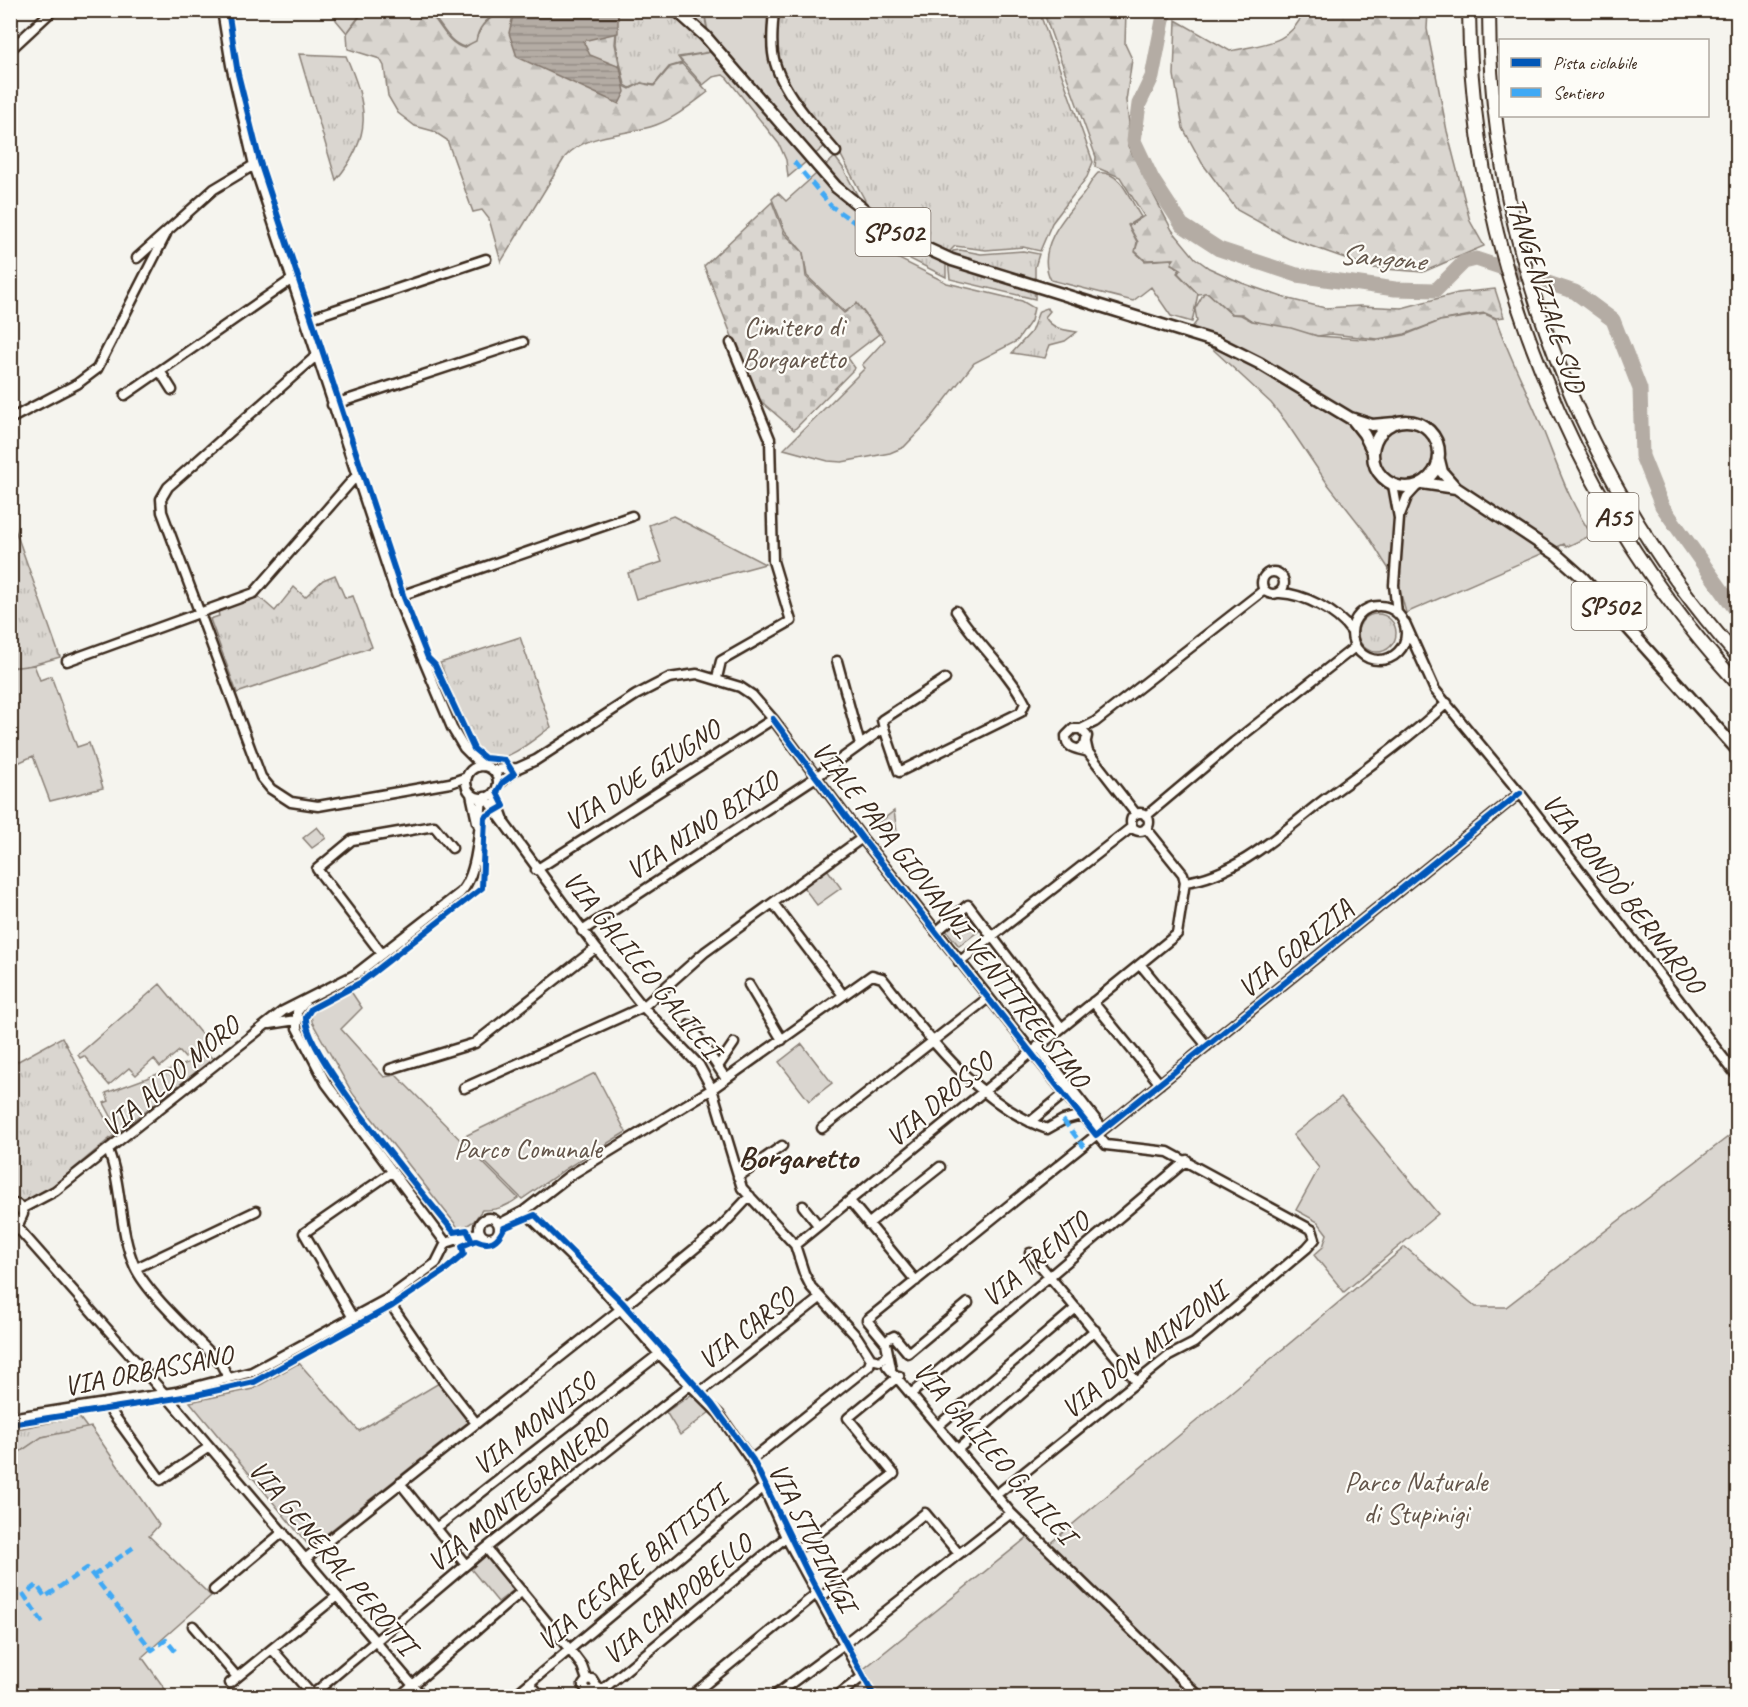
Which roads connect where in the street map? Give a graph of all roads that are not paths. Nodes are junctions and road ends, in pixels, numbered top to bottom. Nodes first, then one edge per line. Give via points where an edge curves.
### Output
1 (53, 10) edge
2 (222, 10) edge
3 (676, 10) edge
4 (774, 10) edge
5 (1470, 10) edge
6 (1489, 10) edge
7 (10, 50) edge
8 (836, 152) dead end
9 (254, 165) junction
10 (166, 234) junction
11 (137, 258) dead end
12 (486, 259) dead end
13 (291, 280) junction
14 (305, 320) junction
15 (523, 342) dead end
16 (731, 343) dead end
17 (316, 356) junction
18 (160, 371) junction
19 (172, 390) dead end
20 (125, 395) dead end
21 (332, 405) junction
22 (1350, 418) junction
23 (10, 419) edge
24 (1395, 423) junction
25 (1373, 453) junction
26 (1439, 460) junction
27 (357, 475) junction
28 (1420, 484) junction
29 (1393, 485) junction
30 (1456, 488) junction
31 (632, 516) dead end
32 (1399, 518) junction
33 (1264, 590) junction
34 (1280, 593) junction
35 (397, 597) junction
36 (956, 611) dead end
37 (200, 612) junction
38 (1397, 613) junction
39 (1405, 624) junction
40 (1351, 631) junction
41 (1355, 647) junction
42 (1737, 657) edge
43 (67, 661) dead end
44 (837, 662) dead end
45 (717, 678) junction
46 (945, 679) dead end
47 (1737, 684) edge
48 (1447, 703) junction
49 (773, 719) junction
50 (884, 728) junction
51 (860, 745) junction
52 (464, 748) junction
53 (1737, 751) edge
54 (482, 766) junction
55 (518, 768) junction
56 (493, 770) junction
57 (468, 774) junction
58 (816, 777) junction
59 (450, 783) junction
60 (496, 788) junction
61 (469, 791) junction
62 (1520, 793) junction
63 (484, 798) junction
64 (495, 812) junction
65 (480, 813) junction
66 (1136, 814) junction
67 (1146, 816) junction
68 (504, 822) junction
69 (478, 826) junction
70 (1132, 827) junction
71 (1146, 828) junction
72 (862, 838) junction
73 (452, 848) dead end
74 (536, 870) junction
75 (1185, 882) junction
76 (773, 903) junction
77 (582, 931) junction
78 (936, 932) junction
79 (991, 936) junction
80 (596, 948) junction
81 (382, 954) junction
82 (959, 962) junction
83 (1140, 964) junction
84 (749, 985) dead end
85 (843, 994) junction
86 (988, 998) junction
87 (308, 999) junction
88 (1093, 1002) junction
89 (644, 1007) junction
90 (296, 1020) junction
91 (267, 1025) junction
92 (690, 1025) dead end
93 (1062, 1027) junction
94 (782, 1040) junction
95 (932, 1041) junction
96 (734, 1043) dead end
97 (1207, 1046) junction
98 (1035, 1049) junction
99 (718, 1065) junction
100 (390, 1069) dead end
101 (1737, 1077) edge
102 (726, 1079) junction
103 (1160, 1084) junction
104 (464, 1088) dead end
105 (712, 1089) junction
106 (983, 1092) junction
107 (1064, 1094) junction
108 (1081, 1115) junction
109 (1030, 1122) junction
110 (822, 1128) dead end
111 (1100, 1132) junction
112 (782, 1146) dead end
113 (108, 1150) junction
114 (1187, 1160) junction
115 (940, 1167) dead end
116 (392, 1172) junction
117 (738, 1177) junction
118 (750, 1196) junction
119 (850, 1201) junction
120 (10, 1202) edge
121 (802, 1206) dead end
122 (21, 1209) junction
123 (256, 1211) dead end
124 (524, 1211) junction
125 (499, 1224) junction
126 (868, 1224) junction
127 (818, 1225) junction
128 (14, 1228) edge
129 (480, 1232) junction
130 (446, 1243) junction
131 (795, 1245) junction
132 (1030, 1253) dead end
133 (136, 1268) junction
134 (1049, 1276) junction
135 (916, 1281) junction
136 (820, 1298) junction
137 (387, 1299) junction
138 (968, 1303) dead end
139 (622, 1308) junction
140 (1076, 1308) junction
141 (353, 1318) junction
142 (867, 1320) joint
143 (1095, 1330) junction
144 (887, 1345) junction
145 (866, 1348) junction
146 (659, 1354) junction
147 (875, 1360) junction
148 (891, 1368) junction
149 (899, 1376) junction
150 (229, 1379) junction
151 (1137, 1382) junction
152 (690, 1385) junction
153 (699, 1393) junction
154 (912, 1393) junction
155 (164, 1394) junction
156 (105, 1403) junction
157 (10, 1418) edge
158 (476, 1423) junction
159 (939, 1425) junction
160 (209, 1447) junction
161 (958, 1449) junction
162 (751, 1460) junction
163 (400, 1483) junction
164 (764, 1487) junction
165 (996, 1495) junction
166 (1011, 1513) junction
167 (436, 1528) junction
168 (283, 1532) junction
169 (786, 1537) junction
170 (486, 1548) junction
171 (794, 1552) junction
172 (958, 1554) junction
173 (306, 1559) junction
174 (466, 1566) junction
175 (214, 1590) dead end
176 (522, 1591) junction
177 (337, 1596) junction
178 (818, 1596) junction
179 (193, 1626) dead end
180 (375, 1642) junction
181 (844, 1644) junction
182 (272, 1649) junction
183 (570, 1650) junction
184 (530, 1684) junction
185 (412, 1685) junction
186 (589, 1689) edge
187 (313, 1696) edge
188 (400, 1696) edge
189 (422, 1696) edge
190 (514, 1696) edge
191 (541, 1696) edge
192 (691, 1696) edge
193 (774, 1696) edge
194 (837, 1696) edge
195 (1199, 1696) edge

1 - 7 street
2 - 9 street
3 - 22 main road, SP502 via 705,36 836,187 893,233 952,260 1217,342
4 - 8 street via 775,62 801,109
5 - 47 highway, TANGENZIALE SUD / A55 via 1486,183 1526,328 1563,422 1615,520 1649,574
6 - 42 highway, TANGENZIALE SUD / A55 via 1498,139 1519,237 1548,336 1583,420 1632,513 1685,592
9 - 10 street via 214,189
9 - 13 street
10 - 11 street
10 - 23 street via 97,369 77,384
12 - 14 street
13 - 14 street
13 - 18 street
14 - 17 street
15 - 21 street
16 - 45 street via 770,439 773,561 790,621 721,661
17 - 21 street
17 - 37 street via 163,494 162,512
18 - 19 street
18 - 20 street
21 - 27 street
22 - 24 main road, SP502 via 1372,425
22 - 25 main road, SP502
24 - 25 main road via 1377,438
24 - 26 main road, SP502 via 1412,422 1428,429 1438,443
25 - 29 main road, SP502 via 1378,472
26 - 28 main road via 1435,471
26 - 30 main road, SP502 via 1442,472
27 - 35 street
27 - 37 street via 255,593
28 - 29 main road, SP502
28 - 30 main road, SP502
28 - 32 street via 1407,497
29 - 32 street
30 - 53 main road, SP502 via 1572,567
31 - 35 street
32 - 38 street via 1394,585
33 - 34 street via 1269,594
33 - 34 street via 1263,579 1275,572 1284,579
33 - 66 street via 1095,722 1084,742
34 - 40 street via 1296,595 1330,612
35 - 52 street
36 - 50 street via 983,650 1012,679 1025,703 1021,712 899,772
37 - 43 street
37 - 59 street via 261,777 282,797 318,806
38 - 39 street
38 - 40 street via 1389,607 1372,606 1358,615
39 - 41 street via 1404,643 1386,660 1369,659
39 - 48 street, VIA RONDÒ BERNARDO via 1435,690
40 - 41 street
41 - 67 street
44 - 51 street
45 - 49 street, VIALE PAPA GIOVANNI VENTITREESIMO via 752,695
45 - 55 street, VIALE PAPA GIOVANNI VENTITREESIMO via 697,674 669,678
46 - 50 street, VIA NINO BIXIO via 882,720
48 - 62 street, VIA RONDÒ BERNARDO
48 - 75 street via 1408,739 1257,851 1226,870
49 - 58 street, VIALE PAPA GIOVANNI VENTITREESIMO
49 - 74 street, VIA DUE GIUGNO
50 - 51 street, VIA NINO BIXIO
51 - 58 street, VIA NINO BIXIO
52 - 54 street
52 - 57 street
54 - 56 street
54 - 57 street
55 - 56 street, VIALE PAPA GIOVANNI VENTITREESIMO
55 - 60 street, VIALE PAPA GIOVANNI VENTITREESIMO
56 - 60 street
57 - 59 street
57 - 61 street
58 - 72 street, VIALE PAPA GIOVANNI VENTITREESIMO
58 - 77 street, VIA NINO BIXIO
59 - 61 street
60 - 63 street
60 - 68 street, VIA GALILEO GALILEI
61 - 63 street
61 - 69 street, VIA ALDO MORO
62 - 97 street, VIA GORIZIA
62 - 101 street, VIA RONDÒ BERNARDO
63 - 64 street, VIA GALILEO GALILEI
63 - 65 street, VIA ALDO MORO
64 - 65 street
64 - 68 street, VIA GALILEO GALILEI
65 - 69 street, VIA ALDO MORO
66 - 67 street
66 - 70 street via 1131,818
67 - 71 street
68 - 74 street, VIA GALILEO GALILEI
69 - 81 street, VIA ALDO MORO via 468,885
70 - 71 street via 1139,831
70 - 79 street
71 - 75 street via 1179,867
72 - 76 street
72 - 78 street, VIALE PAPA GIOVANNI VENTITREESIMO
73 - 81 street via 434,826 352,840 317,869
74 - 77 street, VIA GALILEO GALILEI
75 - 83 street, VIA DROSSO via 1177,934
76 - 85 street
76 - 89 street via 705,952
77 - 80 street, VIA GALILEO GALILEI
78 - 79 street via 968,905
78 - 82 street, VIALE PAPA GIOVANNI VENTITREESIMO
79 - 82 street
79 - 93 street
80 - 89 street, VIA GALILEO GALILEI
80 - 100 street via 475,1043
81 - 87 street, VIA ALDO MORO via 356,974
82 - 86 street, VIALE PAPA GIOVANNI VENTITREESIMO
83 - 88 street, VIA DROSSO
83 - 97 street
84 - 94 street
85 - 94 street
85 - 95 street via 872,975 882,978
86 - 95 street
86 - 98 street, VIALE PAPA GIOVANNI VENTITREESIMO
87 - 90 street
87 - 91 street, VIA ALDO MORO via 283,1011
88 - 93 street, VIA DROSSO
88 - 103 street
89 - 104 street
89 - 105 street, VIA GALILEO GALILEI via 699,1065
90 - 91 street, VIA ALDO MORO
90 - 116 street via 300,1036 326,1083
91 - 113 street, VIA ALDO MORO
92 - 99 street
93 - 98 street, VIA DROSSO
94 - 102 street
95 - 106 street
95 - 110 street
96 - 99 street
97 - 103 street, VIA GORIZIA
98 - 106 street, VIA DROSSO
98 - 107 street, VIALE PAPA GIOVANNI VENTITREESIMO
98 - 111 street
99 - 102 street
102 - 105 street
103 - 111 street, VIA GORIZIA
105 - 117 street, VIA GALILEO GALILEI
105 - 124 street via 569,1176
106 - 109 street
106 - 119 street, VIA DROSSO
107 - 108 street, VIALE PAPA GIOVANNI VENTITREESIMO
107 - 109 street
108 - 109 street via 1047,1129
108 - 111 street, VIALE PAPA GIOVANNI VENTITREESIMO
111 - 114 street via 1106,1145 1168,1152
111 - 135 street, VIA GORIZIA
112 - 117 street
113 - 122 street via 55,1191
113 - 133 street, VIA ALDO MORO
114 - 134 street, VIA TRENTO
114 - 151 street, VIA DON MINZONI via 1227,1186 1312,1230 1315,1236 1311,1245 1194,1343 1169,1356
115 - 126 street
116 - 130 street
116 - 141 street via 304,1233
117 - 118 street, VIA GALILEO GALILEI
118 - 131 street, VIA GALILEO GALILEI
118 - 139 street via 720,1228
119 - 126 street
119 - 127 street, VIA DROSSO
120 - 122 street
121 - 127 street
122 - 128 street via 22,1220
123 - 133 street
124 - 125 street
124 - 139 street, VIA STUPINIGI
125 - 129 street via 494,1237 486,1238
125 - 129 street via 493,1218 485,1218
126 - 135 street
127 - 131 street, VIA DROSSO
128 - 155 street, VIA GENERAL PEROTTI
129 - 130 street
130 - 137 street, VIA ORBASSANO via 436,1263
131 - 136 street, VIA GALILEO GALILEI via 804,1273
132 - 134 street
133 - 150 street, VIA ALDO MORO via 221,1364
134 - 140 street
134 - 154 street, VIA TRENTO
135 - 142 street, VIA GORIZIA
136 - 145 street, VIA GALILEO GALILEI
136 - 153 street, VIA CARSO
137 - 141 street, VIA ORBASSANO
137 - 158 street
138 - 144 street via 908,1353 894,1336
139 - 146 street, VIA STUPINIGI
139 - 158 street
140 - 143 street
140 - 159 street
141 - 150 street, VIA ORBASSANO via 252,1372
142 - 144 street, VIA GALILEO GALILEI
143 - 151 street
143 - 161 street
144 - 145 street via 873,1339
144 - 147 street
144 - 148 street, VIA GALILEO GALILEI
145 - 147 street, VIA GALILEO GALILEI
146 - 152 street, VIA STUPINIGI
146 - 167 street, VIA MONVISO
147 - 148 street, VIA GALILEO GALILEI
147 - 162 street
148 - 149 street, VIA GALILEO GALILEI
149 - 154 street, VIA GALILEO GALILEI
149 - 171 street via 848,1418 894,1474
150 - 155 street, VIA ORBASSANO
151 - 165 street, VIA DON MINZONI
152 - 153 street, VIA STUPINIGI
152 - 170 street, VIA MONTEGRANERO
153 - 162 street, VIA STUPINIGI
154 - 159 street, VIA GALILEO GALILEI
155 - 156 street, VIA ORBASSANO
155 - 160 street, VIA GENERAL PEROTTI
156 - 157 street, VIA ORBASSANO
156 - 160 street via 161,1480
158 - 163 street
159 - 161 street, VIA GALILEO GALILEI
160 - 168 street, VIA GENERAL PEROTTI
161 - 165 street, VIA GALILEO GALILEI
162 - 164 street, VIA STUPINIGI
163 - 167 street
163 - 173 street
164 - 169 street, VIA STUPINIGI
164 - 183 street, VIA CESARE BATTISTI
165 - 166 street, VIA GALILEO GALILEI
166 - 172 street
166 - 195 street, VIA GALILEO GALILEI
167 - 174 street
168 - 173 street, VIA GENERAL PEROTTI
168 - 175 street
169 - 171 street, VIA STUPINIGI
169 - 186 street, VIA CAMPOBELLO via 602,1690
170 - 174 street, VIA MONTEGRANERO
170 - 176 street, VIA CAMPOBELLO
171 - 178 street, VIA STUPINIGI
172 - 178 street via 925,1513
172 - 181 street
173 - 177 street, VIA GENERAL PEROTTI
174 - 180 street, VIA MONTEGRANERO
176 - 183 street, VIA CAMPOBELLO
176 - 185 street
177 - 180 street, VIA GENERAL PEROTTI
177 - 182 street
178 - 181 street, VIA STUPINIGI
178 - 192 street
179 - 182 street via 234,1680
180 - 185 street, VIA GENERAL PEROTTI
180 - 187 street, VIA MONTEGRANERO
181 - 193 street
181 - 194 street, VIA STUPINIGI via 862,1677
182 - 187 street
183 - 184 street, VIA CESARE BATTISTI
183 - 186 street, VIA CAMPOBELLO via 582,1666
184 - 190 street, VIA CESARE BATTISTI
184 - 191 street, VIA CESARE BATTISTI
185 - 188 street
185 - 189 street, VIA GENERAL PEROTTI

